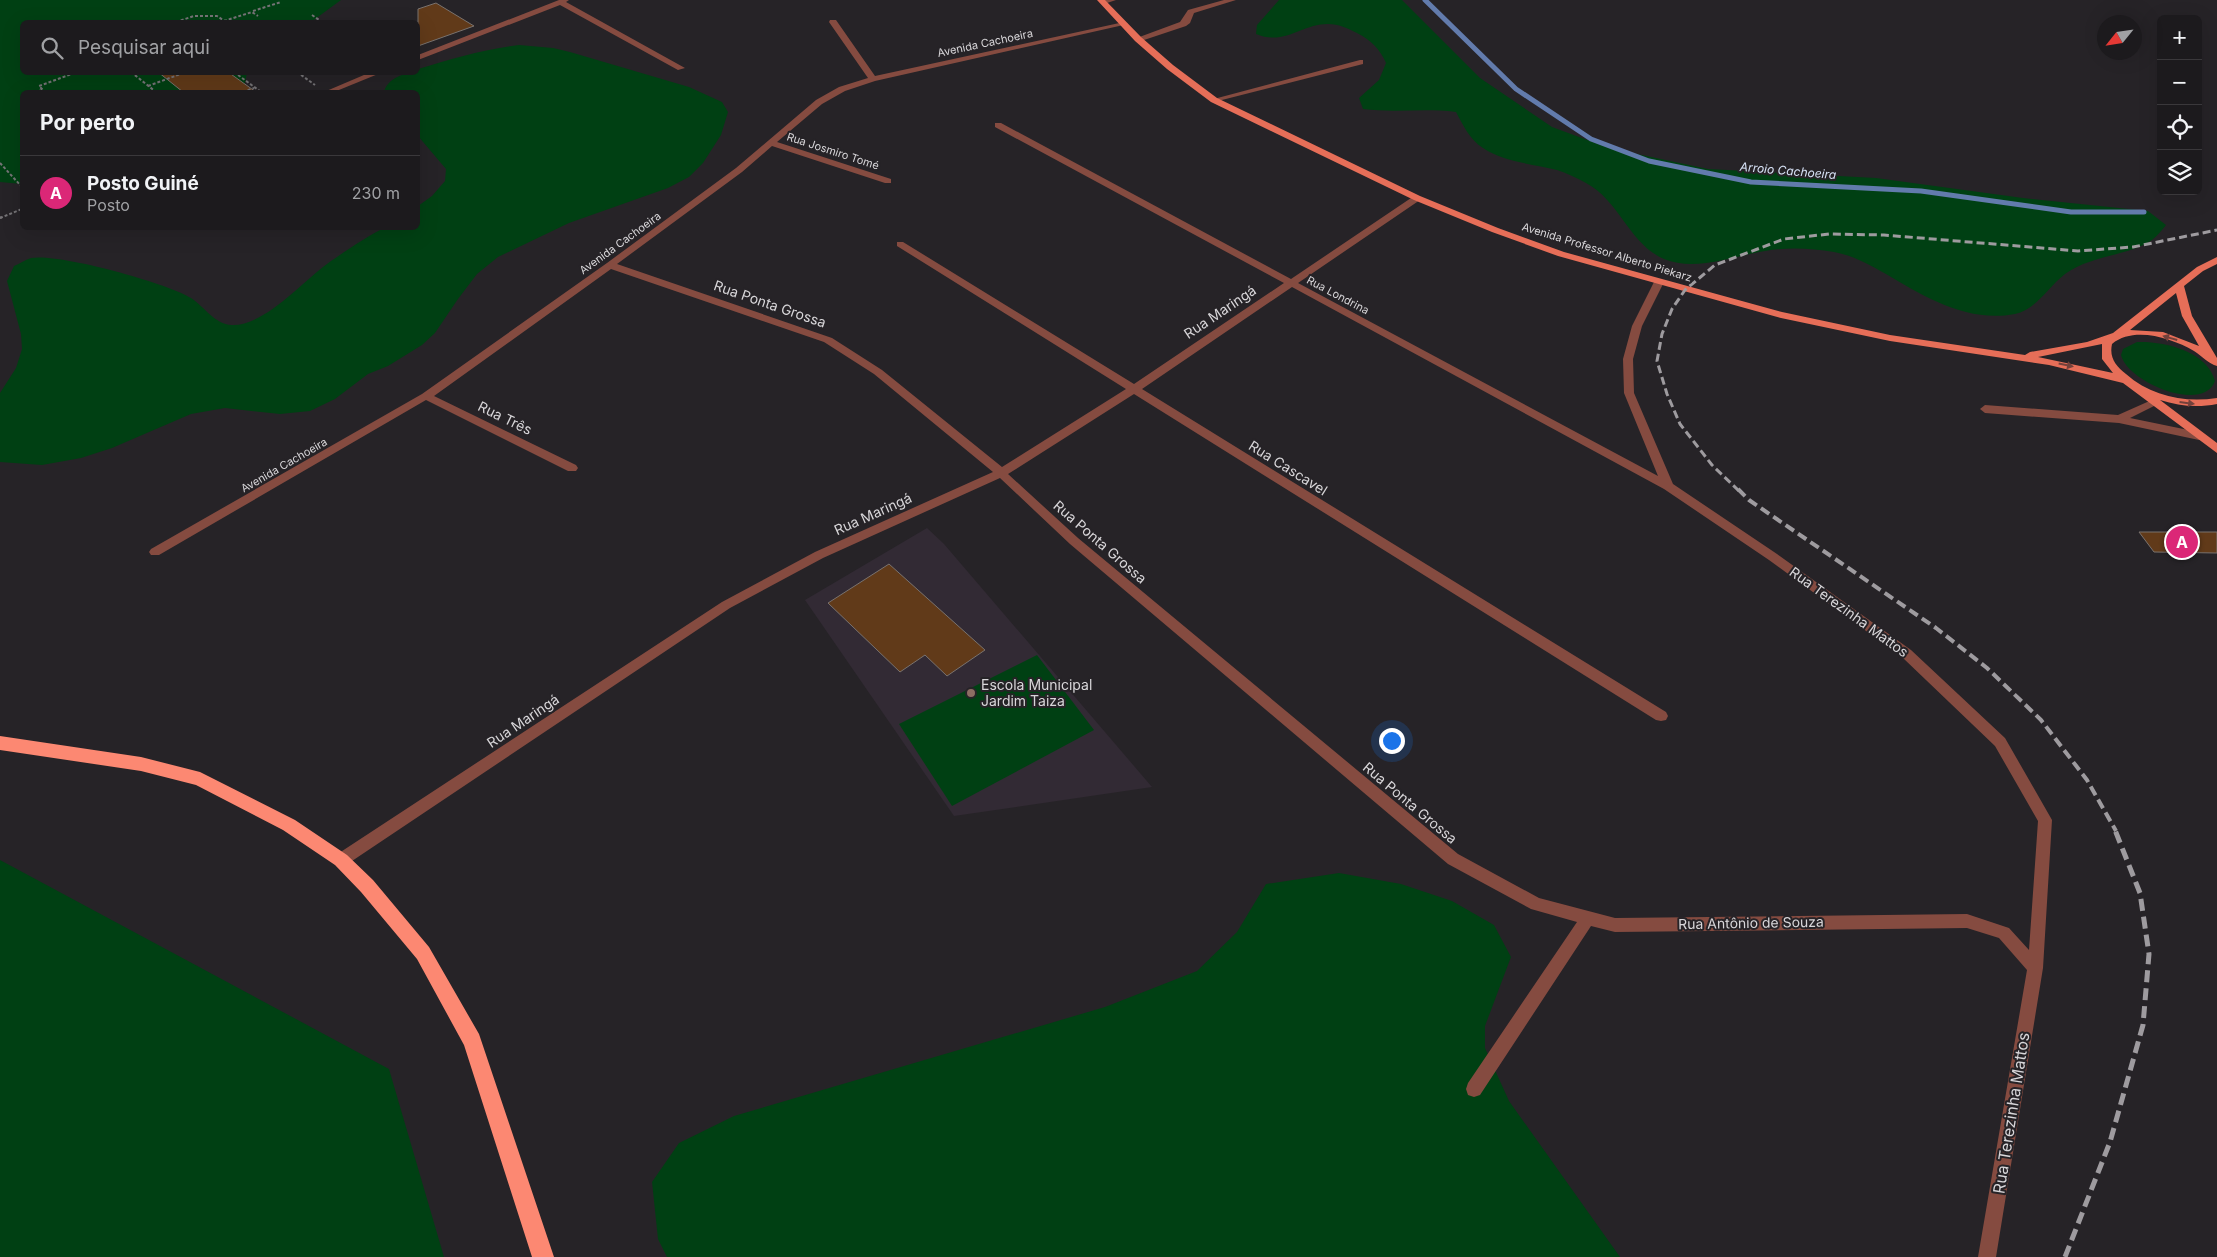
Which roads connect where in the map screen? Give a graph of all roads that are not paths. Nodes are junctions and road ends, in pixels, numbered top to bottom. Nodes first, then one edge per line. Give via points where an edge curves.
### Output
1 (1232, 0) edge
2 (562, 1) edge
3 (1106, 1) edge
4 (833, 22) dead end
5 (1124, 24) junction
6 (450, 36) dead end
7 (1138, 39) junction
8 (458, 42) junction
9 (420, 57) edge
10 (1360, 62) dead end
11 (681, 68) dead end
12 (372, 75) edge
13 (873, 79) junction
14 (333, 90) edge
15 (1214, 100) junction
16 (998, 124) dead end
17 (772, 143) junction
18 (888, 181) dead end
19 (1417, 198) junction
20 (900, 244) dead end
21 (2217, 260) edge
22 (610, 265) junction
23 (1658, 282) junction
24 (1289, 283) junction
25 (2180, 287) junction
26 (2115, 337) junction
27 (2018, 356) junction
28 (2215, 361) edge
29 (2126, 380) junction
30 (1134, 390) junction
31 (426, 396) junction
32 (2217, 401) edge
33 (2154, 402) junction
34 (1985, 409) dead end
35 (2119, 419) junction
36 (2199, 436) junction
37 (2217, 449) edge
38 (572, 468) dead end
39 (1001, 474) junction
40 (1668, 486) junction
41 (155, 552) dead end
42 (1661, 716) dead end
43 (0, 743) edge
44 (342, 860) junction
45 (1536, 904) joint
46 (1588, 918) junction
47 (2035, 968) junction
48 (1474, 1089) dead end
49 (543, 1257) edge
50 (1987, 1257) edge

1 - 7 street via 1191,12 1187,22
2 - 8 street
2 - 11 street
3 - 5 main road, Avenida Professor Alberto Piekarz
4 - 13 street
5 - 7 main road, Avenida Professor Alberto Piekarz
5 - 13 street, Avenida Cachoeira
6 - 8 street
7 - 15 main road, Avenida Professor Alberto Piekarz
8 - 9 street
10 - 15 street
12 - 14 street
13 - 17 street, Avenida Cachoeira via 842,89 819,102
15 - 19 main road, Avenida Professor Alberto Piekarz
16 - 24 street, Rua Londrina
17 - 18 street, Rua Josmiro Tomé
17 - 22 street, Avenida Cachoeira
19 - 23 main road, Avenida Professor Alberto Piekarz via 1561,254
19 - 24 street, Rua Maringá
20 - 30 street, Rua Cascavel
21 - 25 main road via 2200,269
22 - 31 street, Avenida Cachoeira
22 - 39 street, Rua Ponta Grossa via 828,340 878,372
23 - 27 main road, Avenida Professor Alberto Piekarz via 1781,315 1890,338
23 - 40 street via 1637,326 1628,359 1629,393
24 - 30 street, Rua Maringá
24 - 40 street, Rua Londrina
25 - 26 main road
25 - 28 main road via 2191,327
26 - 27 main road, Avenida Professor Alberto Piekarz via 2088,345
28 -> 26 main road via 2180,341 2162,336 2128,334
26 - 29 main road via 2107,343 2104,351 2114,370
27 -> 29 main road, Avenida Professor Alberto Piekarz
29 -> 32 main road via 2144,391 2185,403
29 - 33 main road
30 - 39 street, Rua Maringá
30 - 42 street, Rua Cascavel
31 - 38 street, Rua Três
31 - 41 street, Avenida Cachoeira
33 - 35 street
33 - 36 main road
34 - 35 street
35 - 36 street
36 - 37 main road
39 - 44 street, Rua Maringá via 818,555 726,605
39 - 45 street, Rua Ponta Grossa via 1074,541 1453,859
40 - 47 street, Rua Terezinha Mattos via 1907,654 2000,742 2045,820
43 - 44 highway via 141,764 200,779 288,825
44 - 49 highway via 422,953 472,1041
45 - 46 street, Rua Antônio de Souza
46 - 47 street, Rua Antônio de Souza via 1615,925 1968,920 2004,933
46 - 48 street
47 - 50 street, Rua Terezinha Mattos

